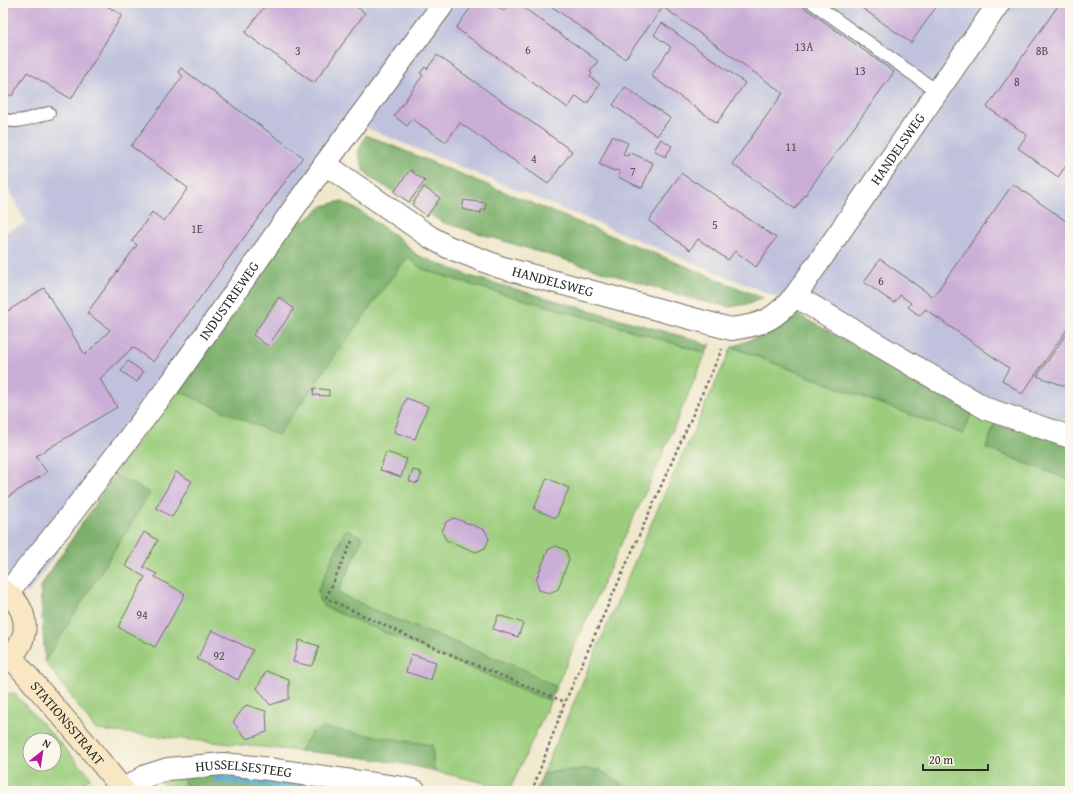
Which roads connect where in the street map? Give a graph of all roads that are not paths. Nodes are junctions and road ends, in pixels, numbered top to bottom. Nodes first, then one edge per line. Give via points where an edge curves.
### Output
1 (444, 3) edge
2 (813, 3) edge
3 (999, 3) edge
4 (938, 92) junction
5 (49, 113) dead end
6 (3, 119) edge
7 (325, 164) junction
8 (795, 296) junction
9 (1070, 437) edge
10 (5, 592) edge
11 (7, 659) edge
12 (124, 791) edge
13 (415, 791) edge

1 - 7 street, INDUSTRIEWEG
2 - 4 lane
3 - 4 street, HANDELSWEG
4 - 8 street, HANDELSWEG
5 - 6 lane via 18,121
7 - 8 street, HANDELSWEG via 430,237 448,247 500,267 731,329 751,327 770,319 785,308
7 - 10 street, INDUSTRIEWEG via 169,386 68,518
8 - 9 street via 987,409
10 - 11 street via 16,601 25,624 24,636 19,647
11 - 12 street, STATIONSSTRAAT via 81,738
12 - 13 street, HUSSELSESTEEG via 146,776 168,769 223,764

